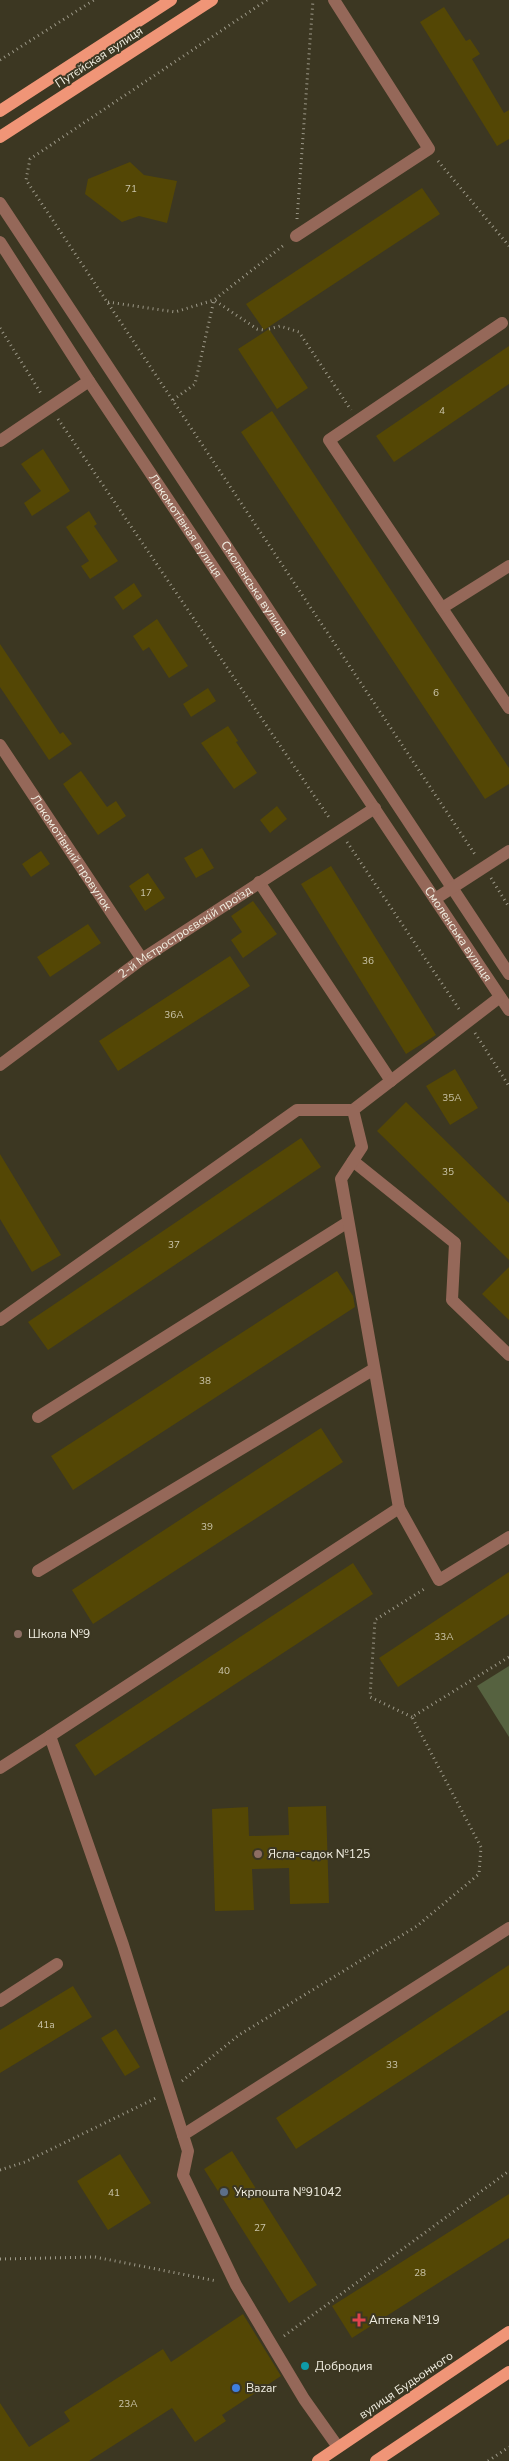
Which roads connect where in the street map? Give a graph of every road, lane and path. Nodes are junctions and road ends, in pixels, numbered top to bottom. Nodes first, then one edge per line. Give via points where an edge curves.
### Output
1 (94, 0) edge
2 (171, 0) edge
3 (212, 0) edge
4 (267, 0) edge
5 (313, 0) edge
6 (334, 0) edge
7 (0, 60) edge
8 (0, 111) edge
9 (0, 137) edge
10 (428, 148) junction
11 (0, 203) edge
12 (296, 236) junction
13 (0, 242) edge
14 (509, 246) edge
15 (214, 300) junction
16 (107, 302) junction
17 (502, 323) dead end
18 (0, 328) edge
19 (269, 329) dead end
20 (264, 330) dead end
21 (89, 381) junction
22 (173, 400) junction
23 (49, 407) junction
24 (358, 420) junction
25 (0, 441) edge
26 (509, 566) edge
27 (442, 608) junction
28 (509, 708) edge
29 (0, 745) edge
30 (375, 808) junction
31 (338, 830) junction
32 (509, 851) edge
33 (484, 867) junction
34 (259, 882) junction
35 (451, 888) junction
36 (435, 898) junction
37 (509, 908) edge
38 (142, 959) junction
39 (509, 974) edge
40 (500, 997) junction
41 (509, 1010) edge
42 (467, 1021) junction
43 (0, 1065) edge
44 (391, 1081) junction
45 (509, 1086) edge
46 (352, 1110) junction
47 (353, 1161) junction
48 (348, 1222) junction
49 (0, 1319) edge
50 (509, 1355) edge
51 (374, 1369) junction
52 (38, 1417) dead end
53 (399, 1508) junction
54 (509, 1537) edge
55 (38, 1571) dead end
56 (438, 1580) junction
57 (509, 1657) edge
58 (412, 1717) junction
59 (50, 1736) junction
60 (0, 1768) edge
61 (509, 1928) edge
62 (57, 1964) dead end
63 (0, 2001) edge
64 (169, 2091) junction
65 (183, 2135) junction
66 (0, 2170) edge
67 (509, 2171) edge
68 (0, 2259) edge
69 (236, 2285) junction
70 (509, 2332) edge
71 (271, 2346) junction
72 (509, 2372) edge
73 (338, 2447) junction
74 (509, 2447) edge
75 (318, 2461) edge
76 (376, 2461) edge
77 (488, 2461) edge

1 - 7 path
2 - 8 main road, Путєйская вулиця
3 - 9 main road, Путєйская вулиця
4 - 16 path via 30,159 26,180
5 - 12 path
6 - 10 street
10 - 12 street
10 - 14 path
11 - 35 street, Смоленська вулиця
12 - 15 path
13 - 21 street, Локомотівная вулиця
15 - 16 path via 175,312
15 - 20 path via 257,329
15 - 22 path via 195,384
16 - 22 path
17 - 24 street
18 - 23 path
19 - 24 path via 280,326 299,332
21 - 23 street
21 - 30 street, Локомотівная вулиця
22 - 33 path
23 - 25 street
23 - 31 path
24 - 27 street via 329,440
26 - 27 street
27 - 28 street
29 - 38 street, Локомотівний провулок
30 - 31 street, 2-й Мєтростроєвскій проїзд
30 - 36 street, Смоленська вулиця
31 - 34 street, 2-й Мєтростроєвскій проїзд
31 - 42 path
32 - 33 street
33 - 35 street
33 - 37 path
34 - 38 street, 2-й Мєтростроєвскій проїзд
34 - 44 street
35 - 36 street
35 - 39 street, Смоленська вулиця
36 - 40 street, Смоленська вулиця
38 - 43 street, 2-й Мєтростроєвскій проїзд
40 - 41 street, Смоленська вулиця
40 - 42 street
42 - 44 street
42 - 45 path
44 - 46 street
46 - 47 street via 362,1147
46 - 49 street via 297,1110
47 - 48 street via 341,1179
47 - 50 street via 455,1243 452,1300
48 - 51 street
48 - 52 street
51 - 53 street
51 - 55 street
53 - 56 street
53 - 59 street
54 - 56 street
56 - 58 path via 375,1620 370,1697
57 - 58 path
58 - 64 path via 481,1847 479,1874 417,1926 239,2035
59 - 60 street
59 - 64 street via 123,1945
61 - 65 street
62 - 63 street
64 - 65 street
64 - 66 path via 25,2162
65 - 69 street via 188,2151 183,2175
67 - 71 path
68 - 69 path via 95,2257
69 - 71 street
70 - 73 main road, вулиця Будьонного
71 - 73 street
72 - 76 main road
73 - 75 main road, вулиця Будьонного
74 - 77 path

